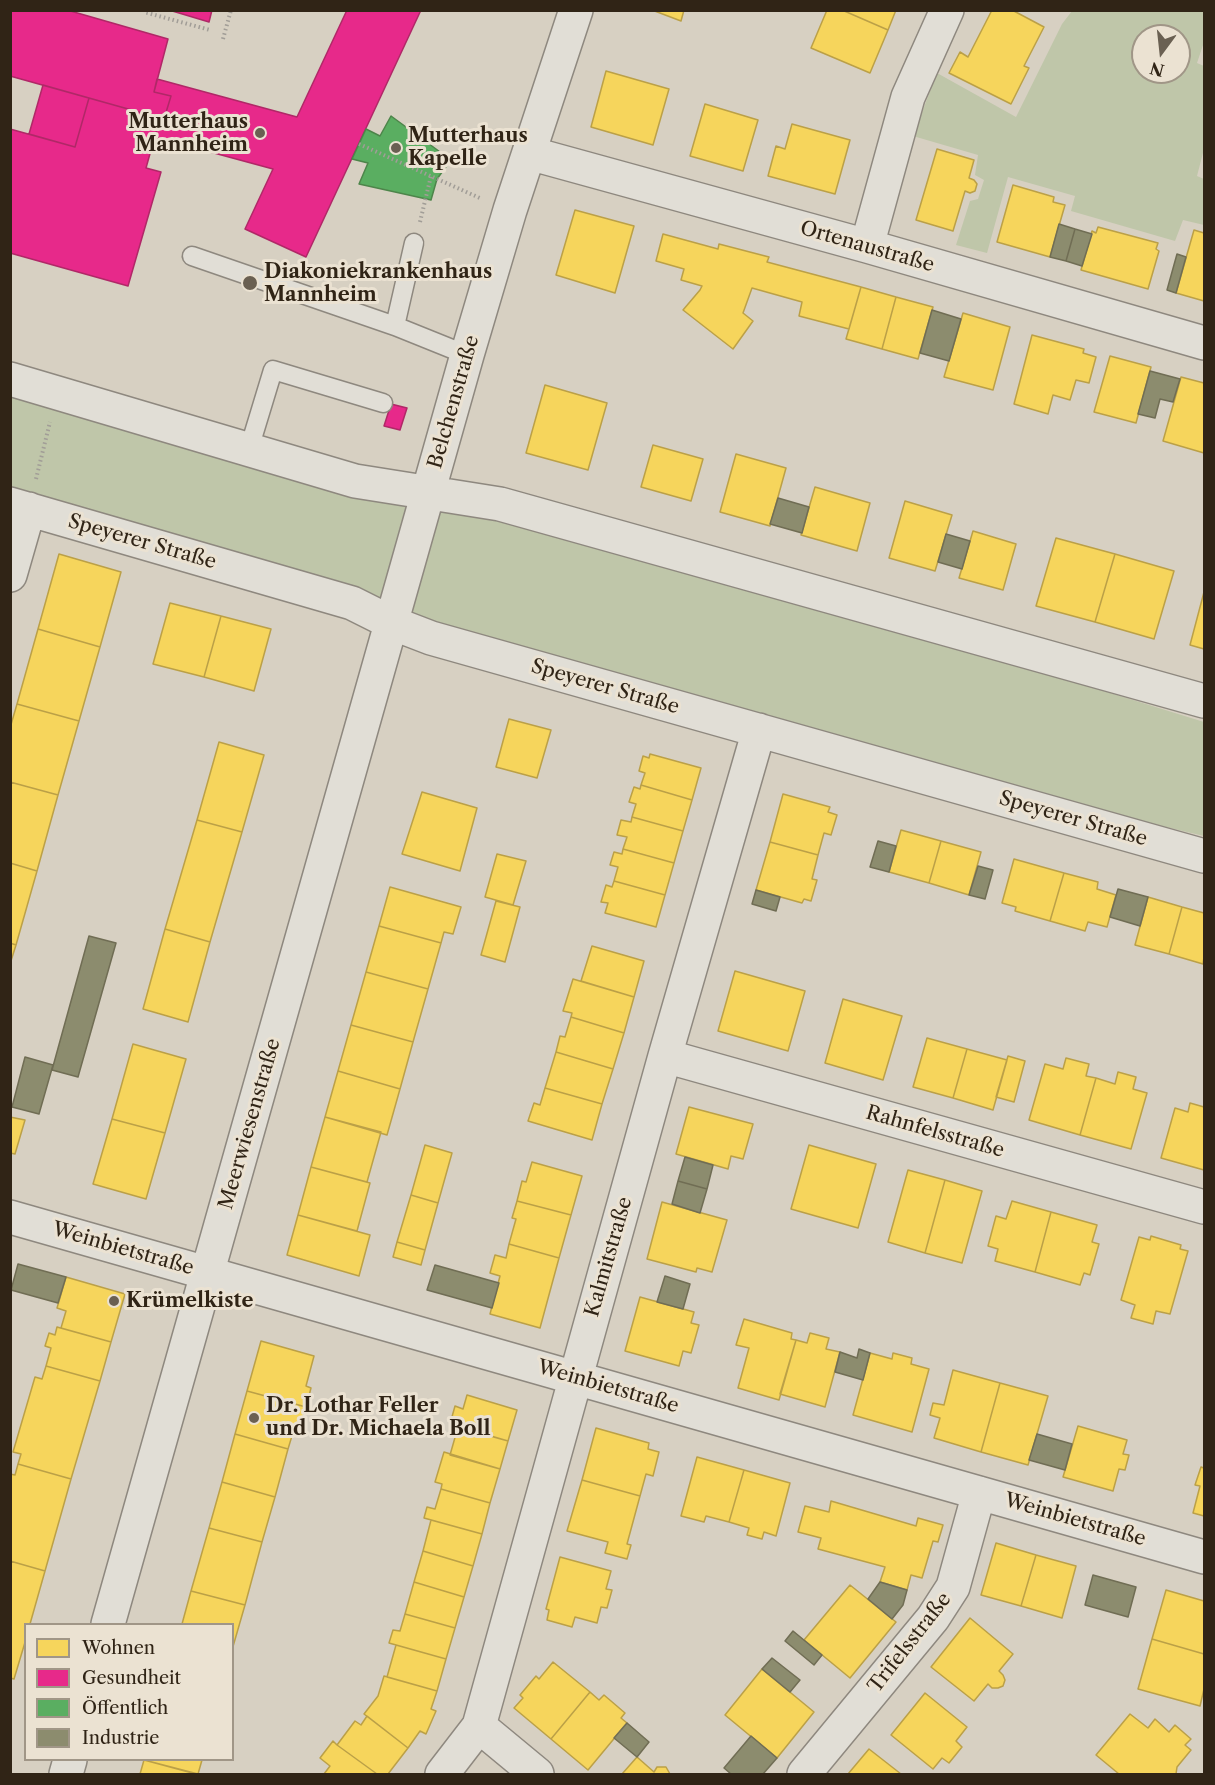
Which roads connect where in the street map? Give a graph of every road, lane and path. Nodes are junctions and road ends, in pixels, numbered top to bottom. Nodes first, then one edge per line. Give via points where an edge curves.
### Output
1 (144, 10) edge
2 (231, 10) edge
3 (576, 10) edge
4 (947, 10) edge
5 (210, 30) dead end
6 (223, 39) dead end
7 (359, 144) dead end
8 (529, 153) junction
9 (431, 176) junction
10 (510, 210) junction
11 (414, 243) joint
12 (867, 246) junction
13 (192, 256) dead end
14 (395, 326) junction
15 (1204, 343) edge
16 (467, 355) junction
17 (10, 379) edge
18 (383, 402) dead end
19 (51, 421) dead end
20 (249, 449) junction
21 (429, 493) junction
22 (20, 507) edge
23 (10, 575) edge
24 (392, 623) junction
25 (1204, 701) edge
26 (759, 730) junction
27 (1204, 856) edge
28 (665, 1056) junction
29 (1204, 1208) edge
30 (10, 1217) edge
31 (207, 1274) junction
32 (576, 1377) junction
33 (979, 1493) junction
34 (1204, 1557) edge
35 (108, 1623) edge
36 (479, 1726) junction
37 (442, 1774) edge
38 (537, 1774) edge
39 (804, 1774) edge

1 - 5 path
2 - 6 path
3 - 8 street, Belchenstraße
4 - 12 street via 908,97
7 - 9 path
8 - 10 street, Belchenstraße
8 - 12 street, Ortenaustraße
9 - 10 path
9 - 11 path
10 - 16 street, Belchenstraße
11 - 14 lane
12 - 15 street, Ortenaustraße
13 - 14 lane
14 - 16 lane
16 - 21 street, Belchenstraße
17 - 20 street
18 - 20 lane via 273,370
19 - 22 path
20 - 21 street via 355,481
21 - 24 street, Belchenstraße
21 - 25 street via 500,504
22 - 23 street
22 - 24 street, Speyerer Straße via 352,603
24 - 26 street, Speyerer Straße via 431,638
24 - 31 street, Meerwiesenstraße
26 - 27 street, Speyerer Straße
26 - 28 street, Kalmitstraße
28 - 29 street, Rahnfelsstraße
28 - 32 street, Kalmitstraße
30 - 31 street, Weinbietstraße
31 - 32 street, Weinbietstraße
31 - 35 street, Meerwiesenstraße
32 - 33 street, Weinbietstraße
32 - 36 street, Kalmitstraße
33 - 34 street, Weinbietstraße
33 - 39 street, Trifelsstraße via 953,1587 933,1618
36 - 37 street, Kalmitstraße
36 - 38 street

